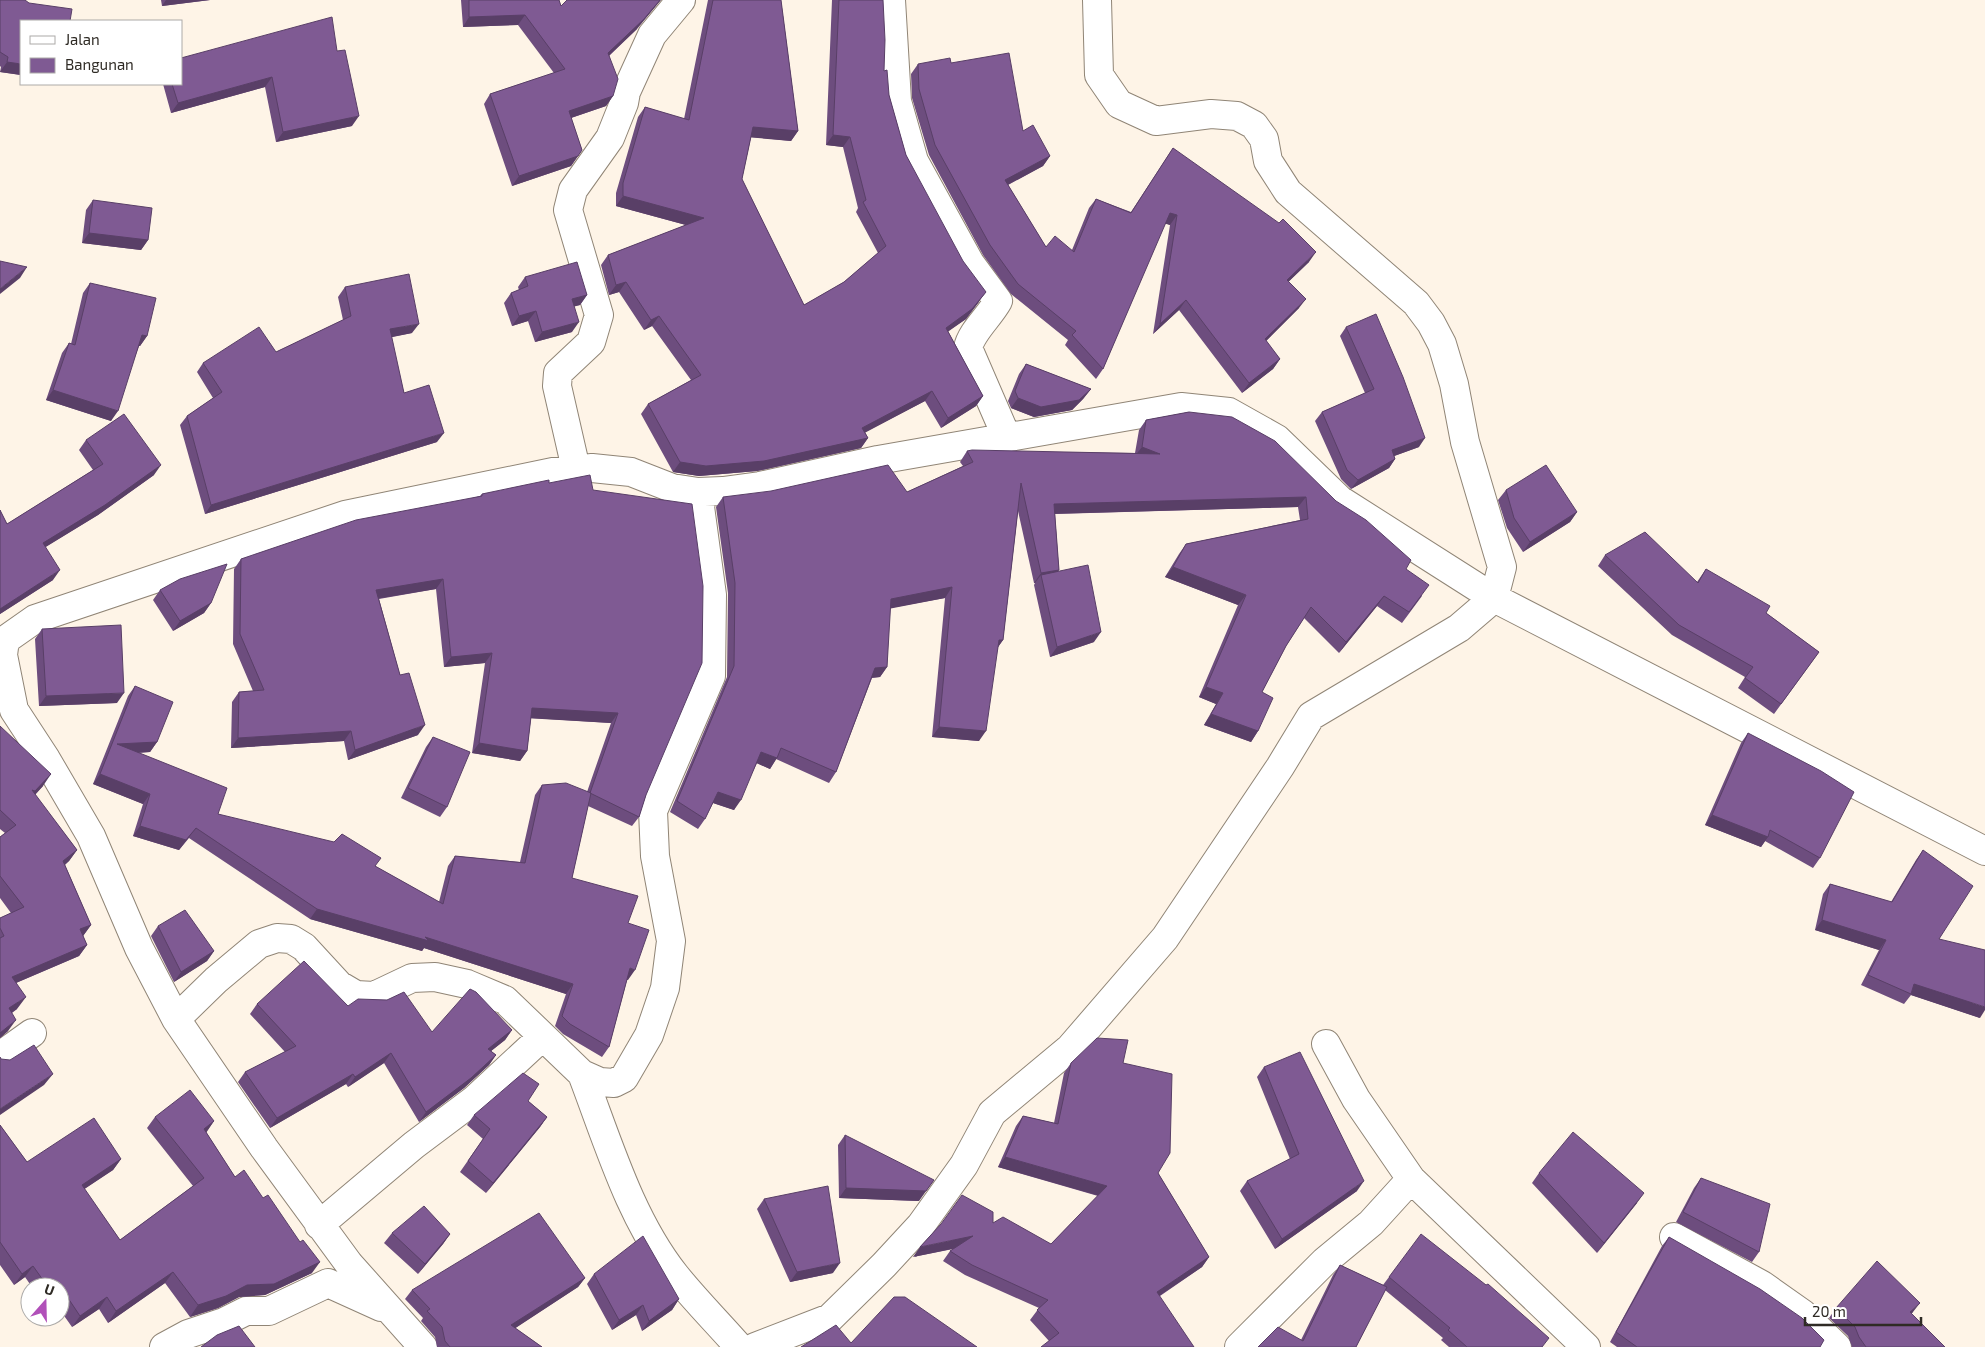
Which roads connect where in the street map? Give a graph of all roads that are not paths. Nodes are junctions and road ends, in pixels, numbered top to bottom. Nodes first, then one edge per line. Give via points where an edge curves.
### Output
1 (681, 0) edge
2 (891, 0) edge
3 (1097, 0) edge
4 (1007, 438) junction
5 (576, 470) junction
6 (698, 492) junction
7 (1494, 598) junction
8 (1985, 851) edge
9 (176, 1019) junction
10 (32, 1033) dead end
11 (542, 1037) junction
12 (1326, 1044) dead end
13 (0, 1056) edge
14 (582, 1074) junction
15 (1411, 1179) junction
16 (319, 1225) junction
17 (1674, 1237) edge
18 (392, 1312) junction
19 (1584, 1346) edge
20 (164, 1347) edge
21 (423, 1347) edge
22 (739, 1347) edge
23 (755, 1347) edge
24 (1239, 1347) edge
25 (1837, 1347) edge

1 - 5 street via 652,35 626,92 610,138 587,167 571,196 568,210 599,315 591,342 558,372 557,386
2 - 4 street via 897,101 914,161 970,263 998,301 970,338 968,348
3 - 7 street via 1099,75 1119,104 1156,121 1211,114 1237,116 1254,125 1264,139 1268,161 1288,192 1416,303 1431,323 1442,344 1454,384 1465,442 1502,567
4 - 6 street via 878,460 760,486
4 - 7 street via 1181,408 1230,412 1277,439 1340,500
5 - 6 street via 592,468 632,472 672,488
5 - 9 street via 345,515 35,619 6,640 3,655 14,710 91,836 139,948
6 - 14 street via 712,596 711,676 653,811 655,856 671,941 665,988 649,1035 624,1078 614,1083 600,1082
7 - 8 street
7 - 23 street via 1459,628 1311,716 1164,938 1070,1048 992,1113 964,1165 921,1225 830,1318
9 - 11 street via 259,944 276,938 290,939 304,947 339,986 356,995 374,996 412,978 435,977 467,984 505,1000
9 - 16 street
10 - 13 street
11 - 14 street
11 - 16 street via 474,1100 414,1145
12 - 15 street via 1356,1099
14 - 22 street via 615,1162 645,1229 675,1275
15 - 19 street
15 - 24 street via 1372,1223 1326,1261
16 - 18 street
17 - 25 street via 1762,1285 1803,1314
18 - 20 street via 328,1283 269,1311 246,1311
18 - 21 street

